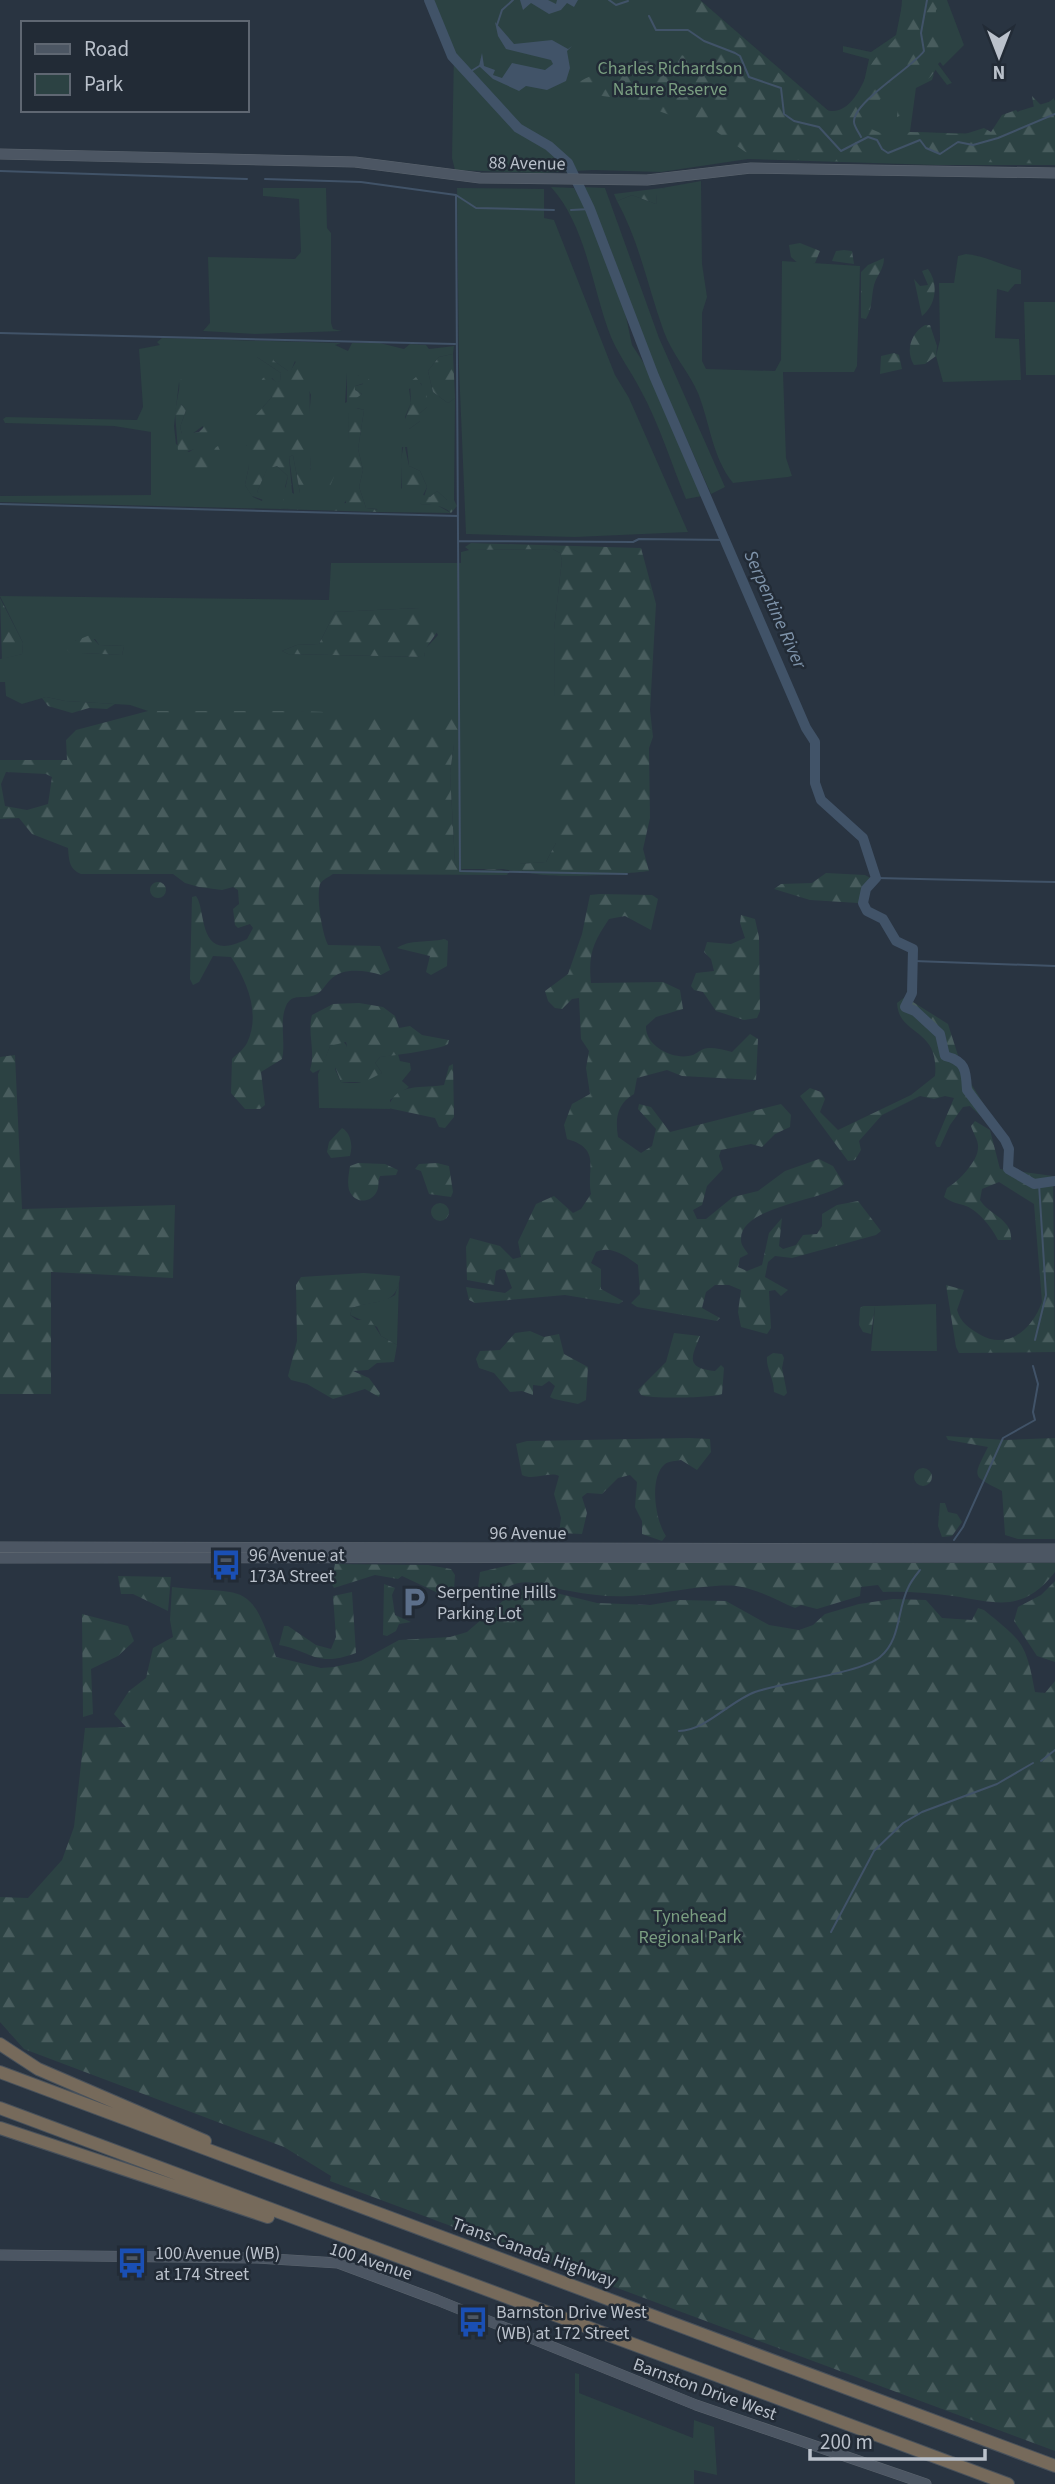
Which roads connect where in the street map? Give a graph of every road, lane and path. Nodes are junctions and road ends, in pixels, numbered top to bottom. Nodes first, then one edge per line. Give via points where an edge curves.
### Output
1 (0, 154) edge
2 (1055, 173) edge
3 (0, 1547) edge
4 (1055, 1549) edge
5 (0, 1558) edge
6 (1055, 1558) edge
7 (0, 2044) edge
8 (0, 2072) edge
9 (0, 2108) edge
10 (0, 2122) edge
11 (0, 2128) edge
12 (92, 2158) junction
13 (294, 2183) junction
14 (379, 2251) junction
15 (0, 2255) edge
16 (437, 2300) joint
17 (1055, 2466) edge
18 (926, 2484) edge
19 (1008, 2484) edge

1 - 2 main road, 88 Avenue via 355,162 468,178 661,179 751,169
3 - 4 main road, 96 Avenue
5 - 6 main road, 96 Avenue
7 - 13 highway via 38,2070
8 - 13 highway, Trans-Canada Highway
9 - 14 highway
10 - 12 highway
11 - 12 highway
12 - 14 highway
13 - 17 highway, Trans-Canada Highway
14 - 19 highway
15 - 16 main road, 100 Avenue via 320,2260
16 - 18 main road, Barnston Drive West via 696,2405

